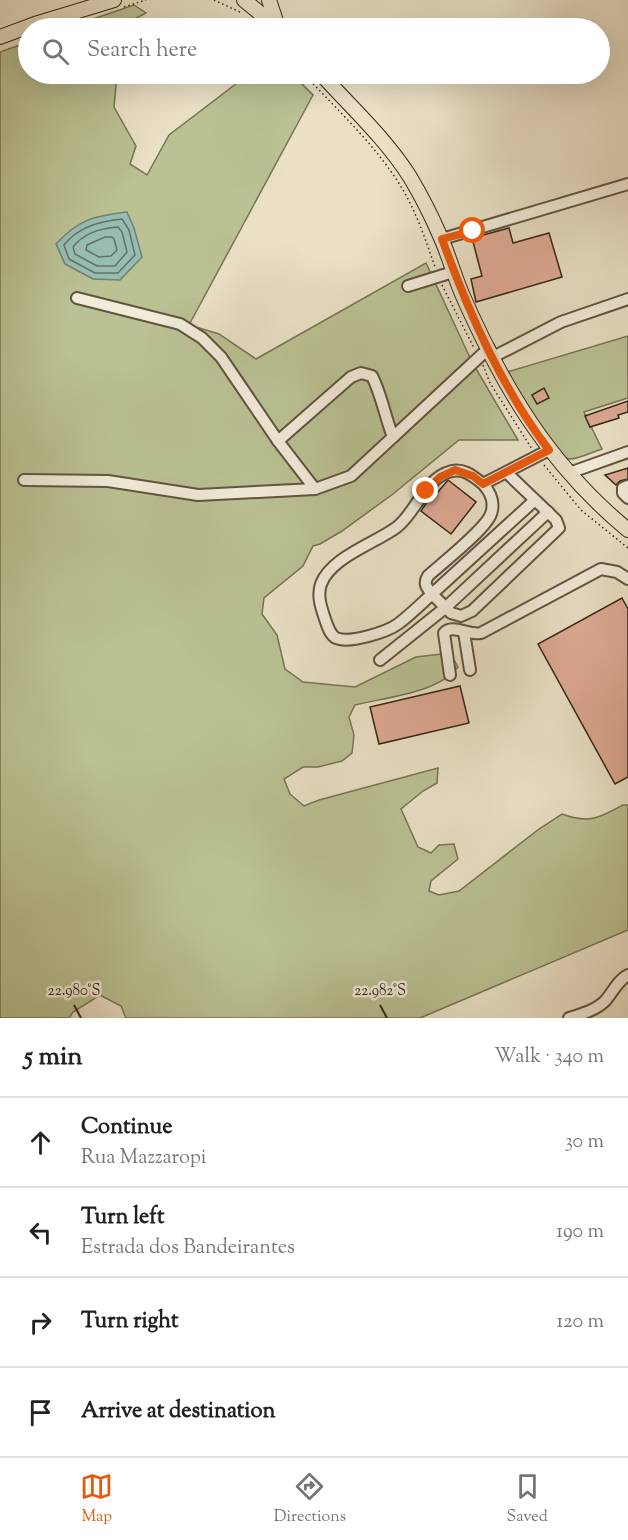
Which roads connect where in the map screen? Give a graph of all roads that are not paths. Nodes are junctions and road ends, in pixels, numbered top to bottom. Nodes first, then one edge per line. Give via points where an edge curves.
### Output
1 (114, 0) edge
2 (269, 0) edge
3 (250, 6) edge
4 (55, 18) edge
5 (265, 18) edge
6 (275, 18) edge
7 (18, 30) edge
8 (0, 37) edge
9 (330, 84) edge
10 (628, 184) edge
11 (442, 239) junction
12 (453, 272) junction
13 (408, 286) dead end
14 (77, 298) dead end
15 (628, 299) edge
16 (491, 353) junction
17 (393, 437) junction
18 (278, 441) junction
19 (549, 450) junction
20 (628, 452) edge
21 (507, 472) junction
22 (569, 473) junction
23 (24, 480) dead end
24 (483, 484) junction
25 (628, 486) edge
26 (315, 489) junction
27 (628, 498) edge
28 (535, 500) junction
29 (548, 512) junction
30 (628, 530) edge
31 (628, 579) edge
32 (432, 594) junction
33 (445, 608) junction
34 (464, 632) junction
35 (380, 660) dead end
36 (471, 670) dead end
37 (450, 675) dead end
38 (628, 975) edge
39 (569, 1018) edge

1 - 4 main road
2 - 6 main road
3 - 5 main road
7 - 8 main road
9 - 11 main road via 396,158
10 - 11 street
11 - 12 main road
12 - 13 street
12 - 16 main road
14 - 18 street via 180,324 202,338 221,357
15 - 16 street via 561,322
16 - 17 street
16 - 19 main road
17 - 18 street via 372,376 361,373 351,377
17 - 26 street via 351,476
18 - 26 street
19 - 21 street
19 - 22 main road
20 - 22 street
21 - 24 street
21 - 28 street
22 - 30 main road
23 - 26 street via 108,481 198,495
24 - 32 street via 492,498 491,513 478,531 428,576 425,585
24 - 32 street via 464,471 455,470 440,477 402,523 334,567 324,578 319,595 332,635 347,639 386,631
25 - 27 street via 623,488 623,494
28 - 29 street
28 - 32 street
29 - 33 street
29 - 33 street via 558,523 556,531 472,611 456,616
31 - 34 street via 601,569 482,633
32 - 33 street
33 - 35 street
34 - 36 street
34 - 37 street via 451,628 444,633
38 - 39 street via 603,1003

